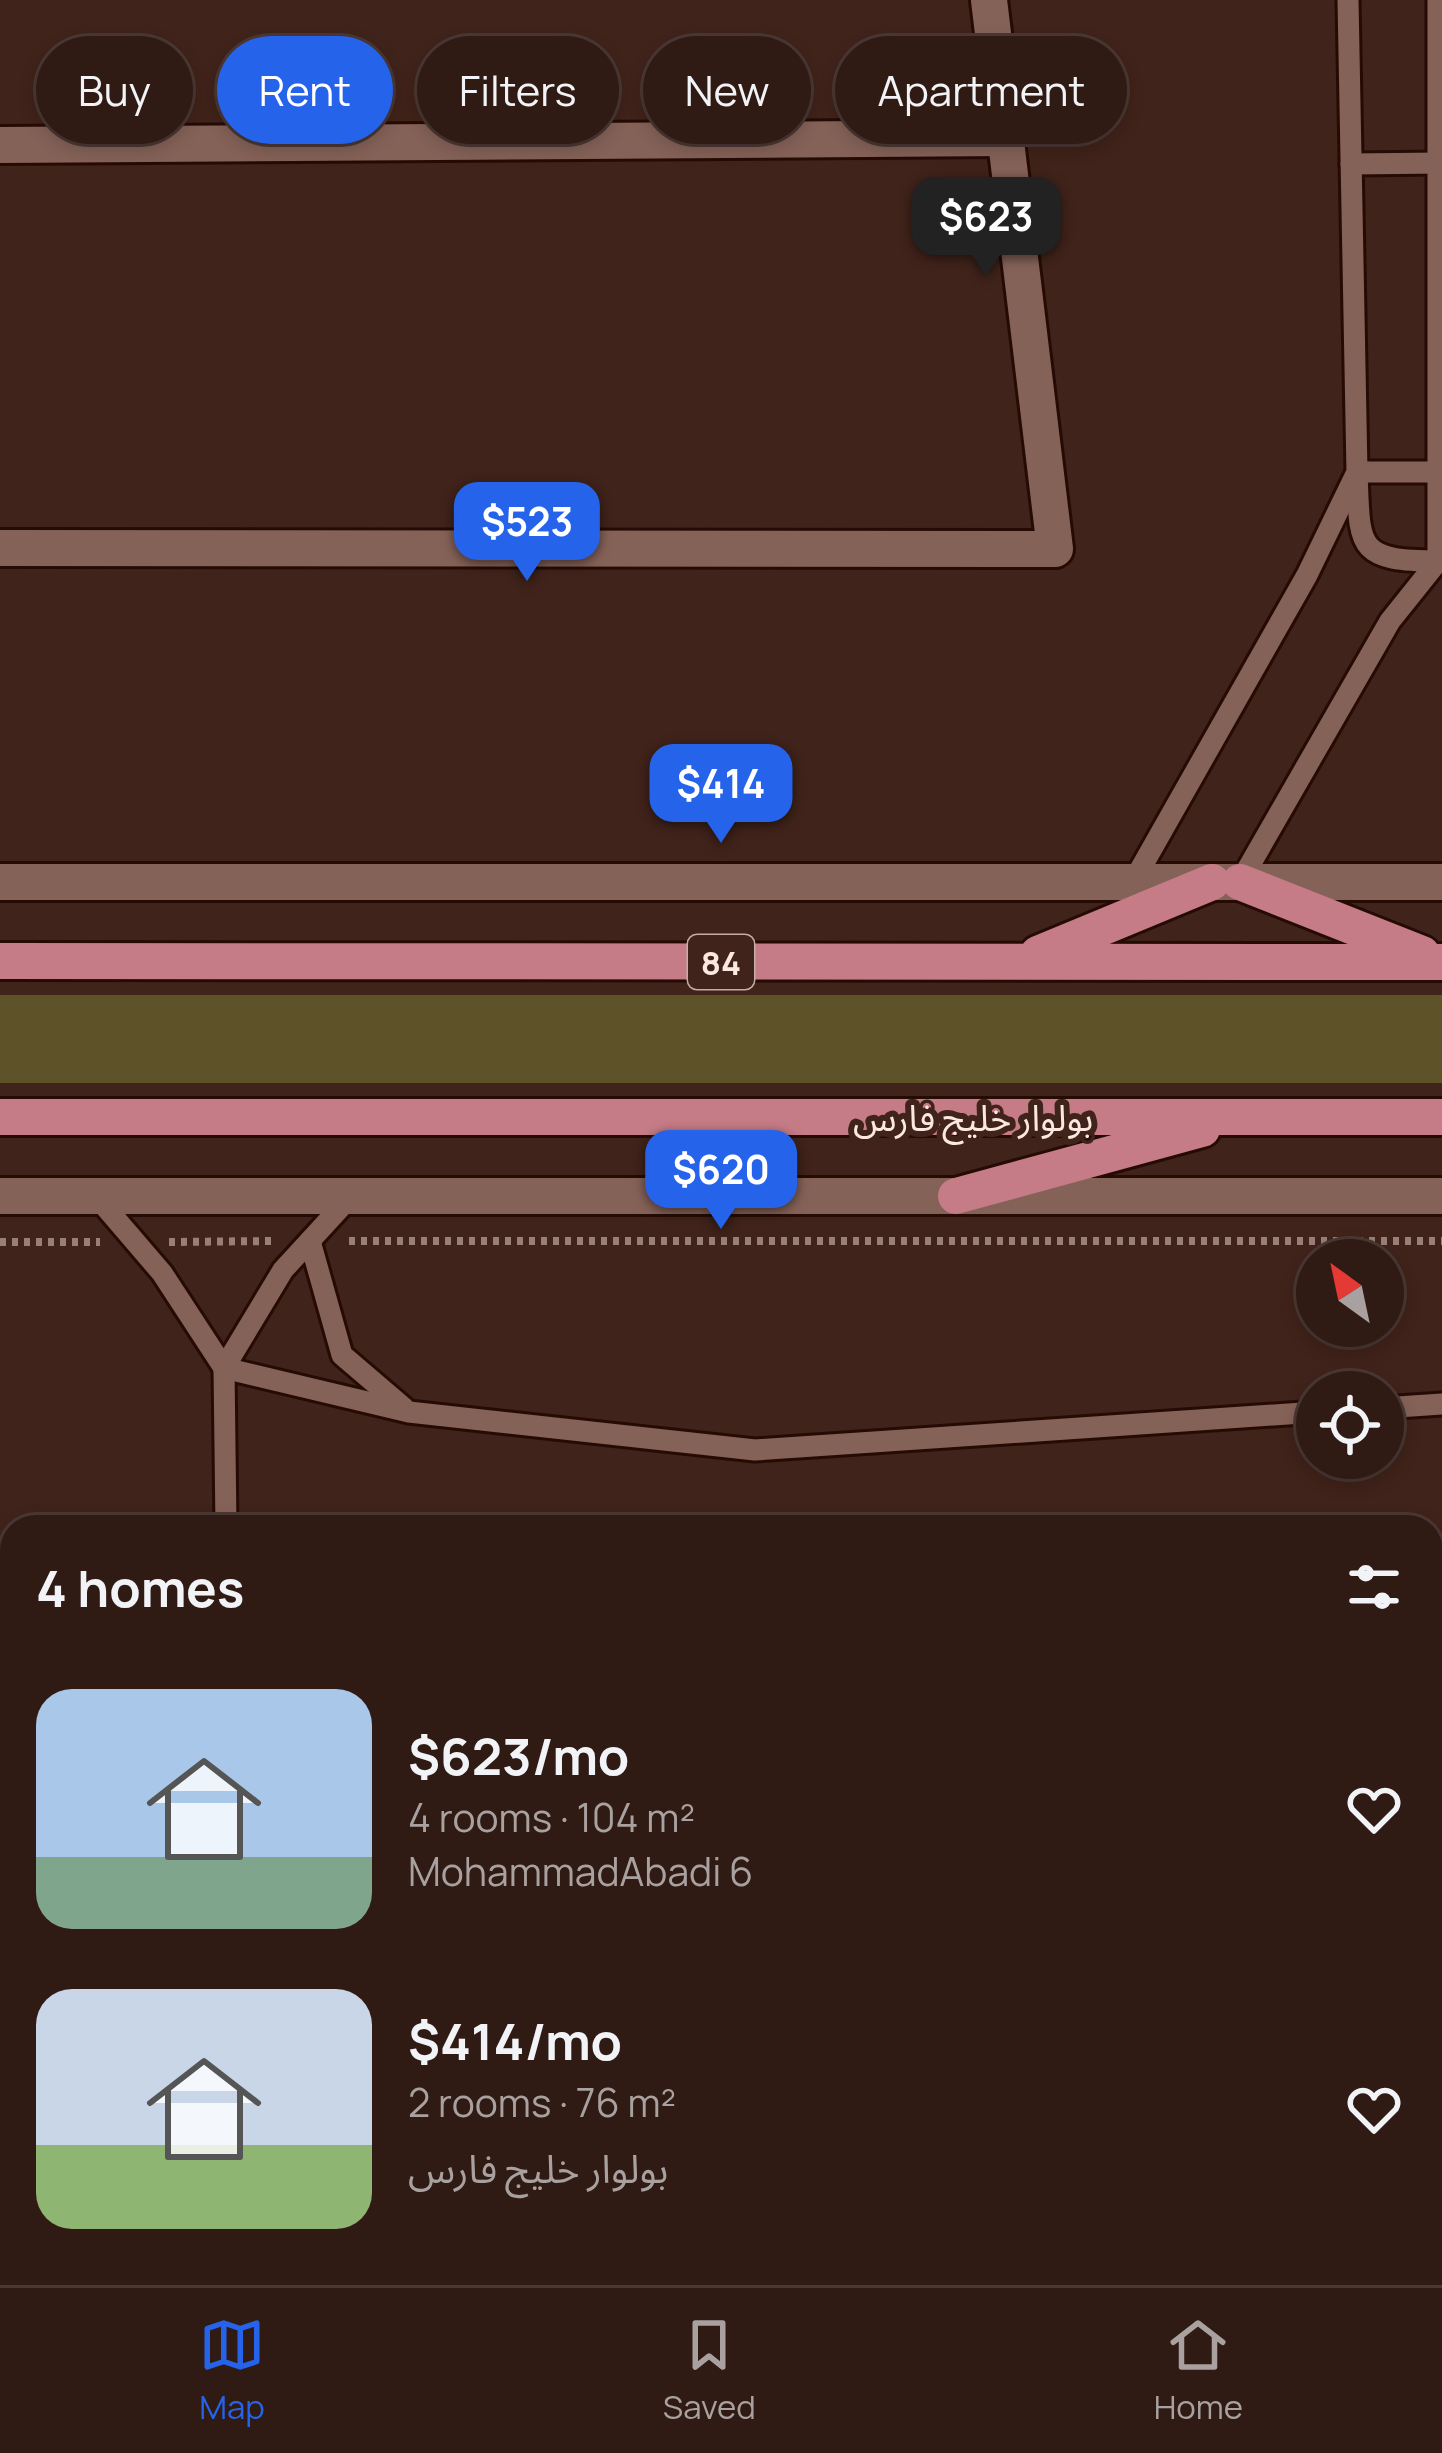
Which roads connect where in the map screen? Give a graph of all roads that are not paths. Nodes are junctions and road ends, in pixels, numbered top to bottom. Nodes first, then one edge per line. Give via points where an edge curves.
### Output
1 (989, 0) edge
2 (1348, 0) edge
3 (1438, 0) edge
4 (993, 36) edge
5 (835, 139) edge
6 (1007, 144) edge
7 (0, 145) edge
8 (1352, 164) junction
9 (1440, 164) edge
10 (1357, 472) junction
11 (1440, 472) edge
12 (0, 548) edge
13 (1440, 561) edge
14 (0, 882) edge
15 (1226, 882) junction
16 (1442, 882) edge
17 (1133, 883) junction
18 (0, 961) edge
19 (1019, 962) junction
20 (1442, 962) edge
21 (0, 1117) edge
22 (1246, 1117) junction
23 (1442, 1117) edge
24 (0, 1196) edge
25 (97, 1196) junction
26 (351, 1196) junction
27 (956, 1196) junction
28 (1442, 1196) edge
29 (310, 1241) junction
30 (224, 1368) junction
31 (1442, 1404) edge
32 (1404, 1407) edge
33 (409, 1412) junction
34 (1296, 1413) edge
35 (226, 1515) edge

1 - 4 street
2 - 8 lane
3 - 9 lane
5 - 7 street
6 - 12 street via 1055,549
8 - 9 lane
8 - 10 lane
9 - 11 lane
10 - 11 lane
10 - 13 lane via 1361,533 1370,548 1399,561
10 - 17 lane
11 - 13 lane
13 - 15 lane via 1390,621
14 - 17 street
15 - 16 street
15 - 17 street
15 - 19 highway
15 - 20 highway
18 - 19 highway, 84
19 - 20 highway, 84
21 - 22 highway, بولوار خلیج فارس
22 - 23 highway, بولوار خلیج فارس
22 - 27 highway
24 - 25 street
25 - 26 street
25 - 30 lane via 162,1273
26 - 27 street
26 - 29 lane
27 - 28 street
29 - 30 lane via 283,1270
29 - 33 lane via 342,1355
30 - 33 lane
30 - 35 lane
31 - 32 lane
33 - 34 lane via 755,1450

